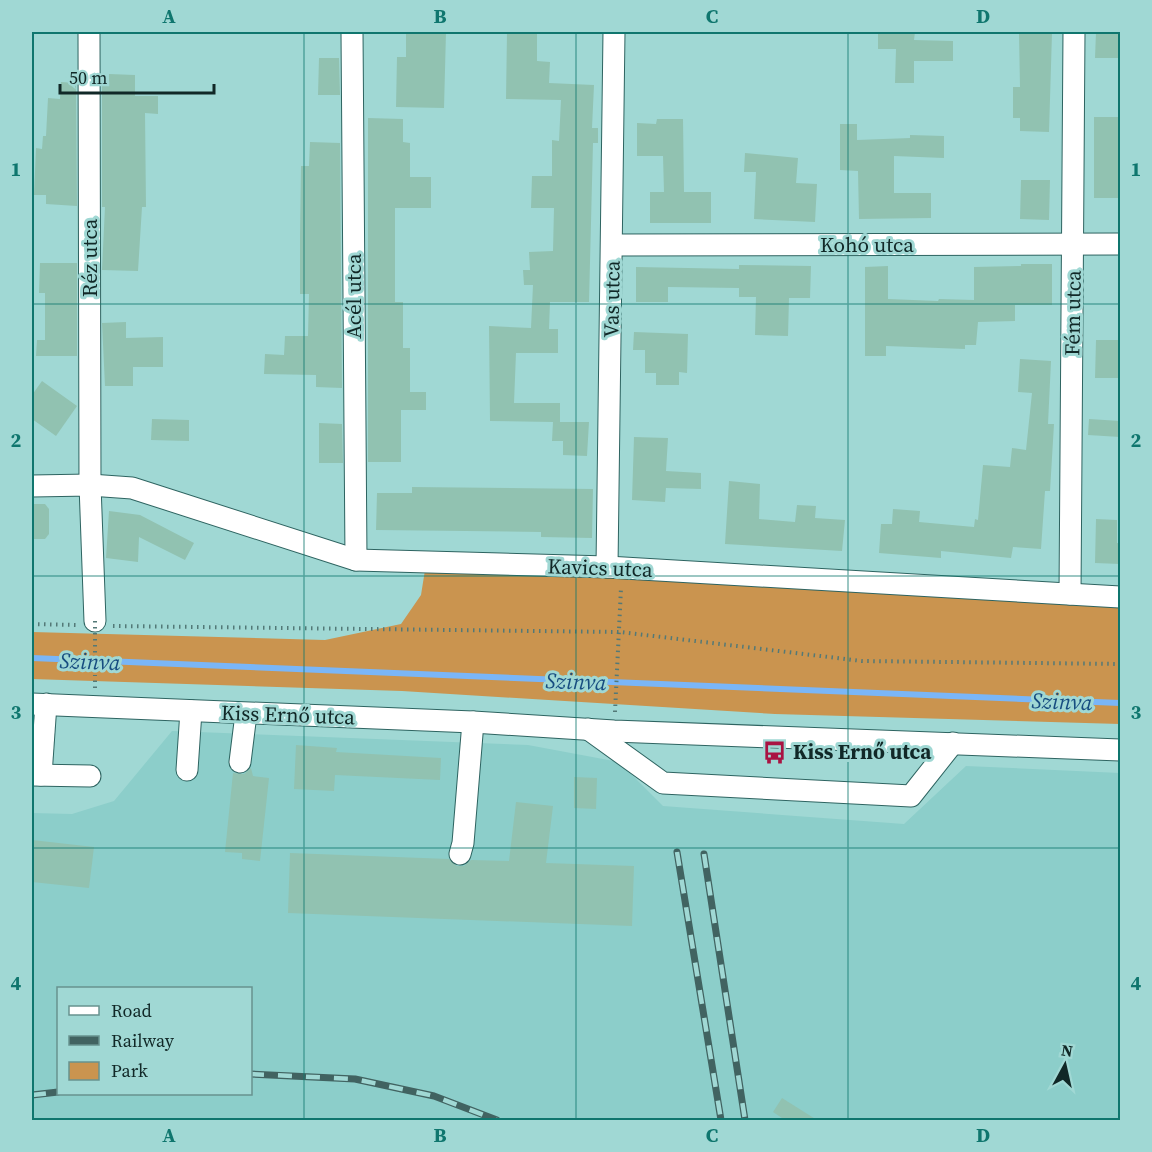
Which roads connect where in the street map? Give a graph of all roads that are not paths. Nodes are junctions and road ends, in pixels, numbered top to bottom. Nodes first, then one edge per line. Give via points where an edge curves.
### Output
1 (89, 32) edge
2 (352, 32) edge
3 (614, 32) edge
4 (1074, 32) edge
5 (1074, 244) junction
6 (1120, 244) edge
7 (613, 245) junction
8 (90, 485) junction
9 (32, 486) edge
10 (356, 560) junction
11 (608, 567) junction
12 (1070, 594) junction
13 (1120, 597) edge
14 (101, 624) road end
15 (39, 704) edge
16 (190, 711) junction
17 (246, 714) junction
18 (473, 722) junction
19 (588, 729) junction
20 (953, 743) junction
21 (1120, 750) edge
22 (240, 762) dead end
23 (187, 770) dead end
24 (36, 775) edge
25 (90, 776) dead end
26 (460, 854) dead end

1 - 8 street, Réz utca
2 - 10 street, Acél utca
3 - 7 street, Vas utca
4 - 5 street, Fém utca
5 - 6 street, Kohó utca
5 - 7 street, Kohó utca
5 - 12 street, Fém utca
7 - 11 street, Vas utca
8 - 9 street, Kavics utca
8 - 10 street, Kavics utca via 132,488
8 - 14 street, Réz utca
10 - 11 street, Kavics utca
11 - 12 street, Kavics utca
12 - 13 street, Kavics utca
15 - 16 street, Kiss Ernő utca
15 - 24 street
16 - 17 street, Kiss Ernő utca
16 - 23 street
17 - 18 street, Kiss Ernő utca
17 - 22 street
18 - 19 street, Kiss Ernő utca
18 - 26 street
19 - 20 street, Kiss Ernő utca
19 - 20 street via 663,783 911,796
20 - 21 street, Kiss Ernő utca
24 - 25 street

